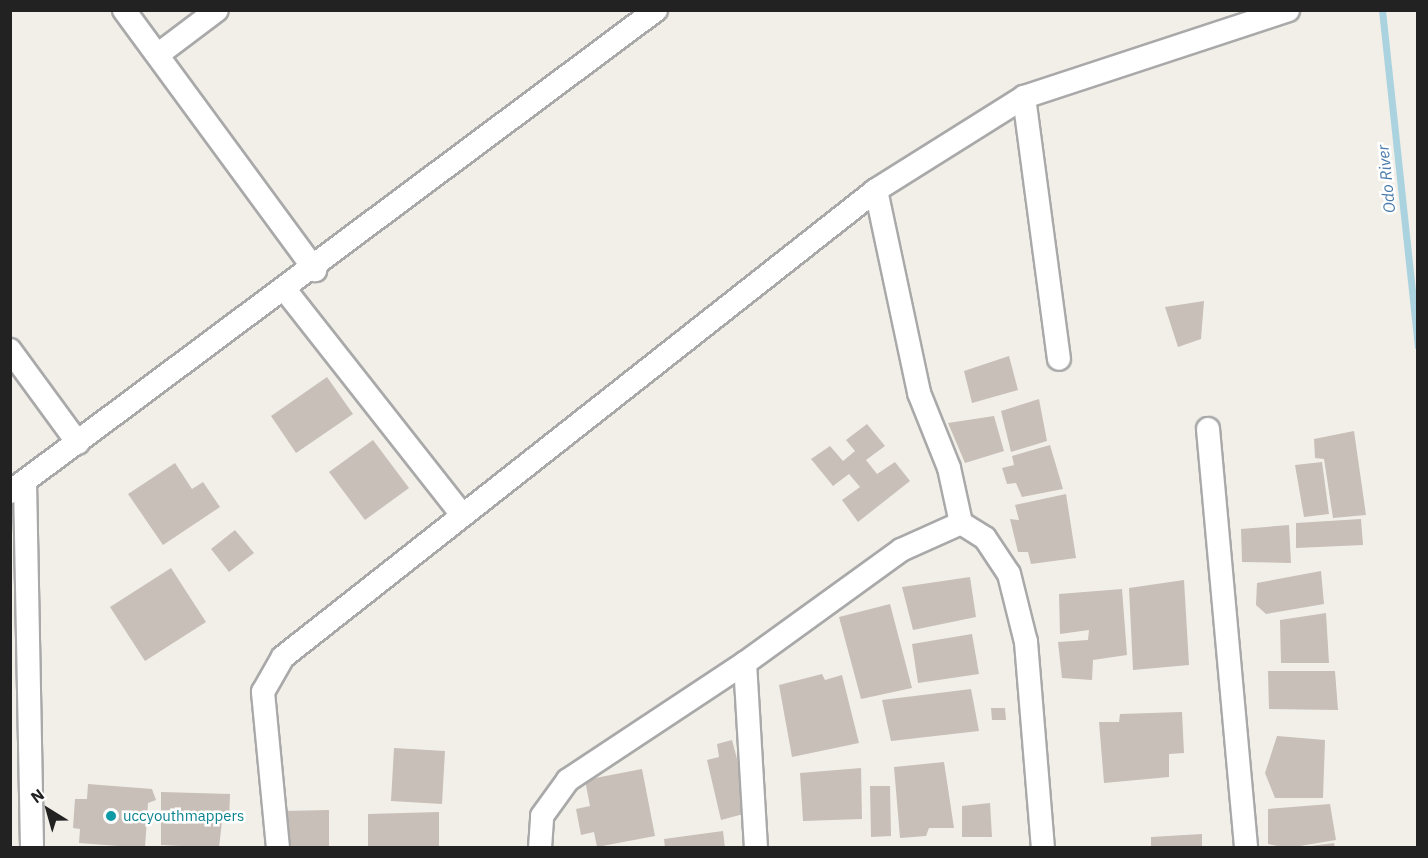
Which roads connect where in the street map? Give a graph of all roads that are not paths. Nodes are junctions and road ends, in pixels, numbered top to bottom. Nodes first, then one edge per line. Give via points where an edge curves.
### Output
1 (124, 10) edge
2 (217, 10) edge
3 (656, 10) edge
4 (1288, 10) edge
5 (160, 53) junction
6 (1024, 97) junction
7 (876, 190) junction
8 (315, 270) junction
9 (286, 291) junction
10 (10, 350) edge
11 (1059, 359) dead end
12 (1208, 429) dead end
13 (78, 443) junction
14 (18, 487) edge
15 (462, 515) junction
16 (961, 523) junction
17 (745, 663) junction
18 (32, 848) edge
19 (278, 848) edge
20 (540, 848) edge
21 (756, 848) edge
22 (1042, 848) edge
23 (1246, 848) edge

1 - 5 street
2 - 5 street
3 - 8 street
4 - 6 street
5 - 8 street
6 - 7 street
6 - 11 street
7 - 15 street
7 - 16 street via 919,393 949,468
8 - 9 street
9 - 13 street
9 - 15 street
10 - 13 street
12 - 23 street
13 - 14 street
14 - 18 street
15 - 19 street via 270,672 263,692
16 - 17 street via 901,550
16 - 22 street via 986,538 1009,574 1026,642
17 - 20 street via 568,780 542,816
17 - 21 street

